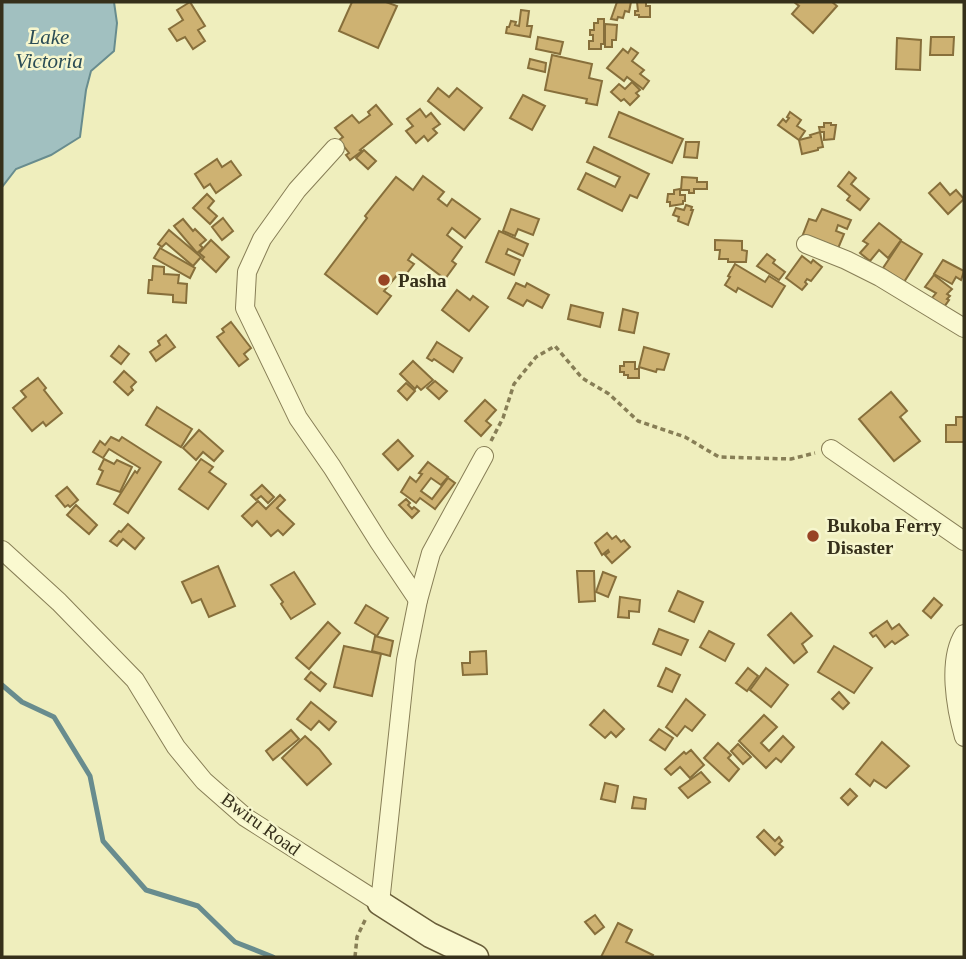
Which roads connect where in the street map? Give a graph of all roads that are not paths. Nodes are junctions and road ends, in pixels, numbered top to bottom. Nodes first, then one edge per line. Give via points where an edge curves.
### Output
1 (335, 148) dead end
2 (806, 244) dead end
3 (964, 328) edge
4 (831, 449) road end
5 (484, 456) road end
6 (964, 541) edge
7 (2, 550) edge
8 (418, 600) junction
9 (964, 634) edge
10 (964, 737) edge
11 (380, 903) junction
12 (476, 957) edge

1 - 8 street via 262,239 247,272 246,308 298,418
2 - 3 street via 880,277
4 - 6 street
5 - 8 street via 431,553
7 - 11 street, Bwiru Road via 135,680 176,747 204,781 245,817
8 - 11 street via 406,660
9 - 10 street via 955,662
11 - 12 street, Bwiru Road

